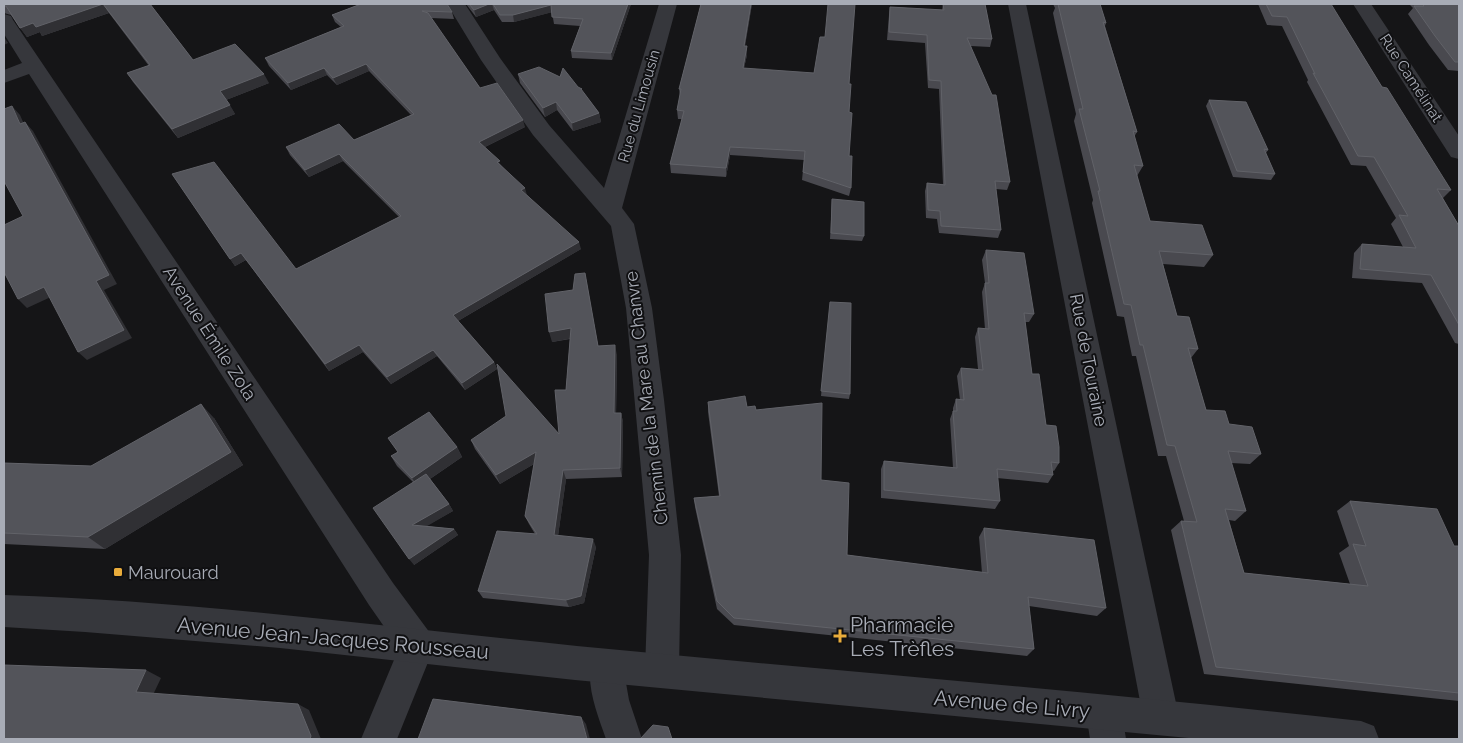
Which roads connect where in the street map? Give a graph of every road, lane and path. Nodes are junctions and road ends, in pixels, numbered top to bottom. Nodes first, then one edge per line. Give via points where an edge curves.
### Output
1 (456, 4) edge
2 (668, 4) edge
3 (1016, 4) edge
4 (1362, 4) edge
5 (4, 20) edge
6 (34, 66) junction
7 (4, 77) edge
8 (1459, 152) edge
9 (610, 208) junction
10 (4, 611) edge
11 (418, 645) junction
12 (606, 666) junction
13 (662, 670) junction
14 (1161, 717) junction
15 (1106, 726) edge
16 (379, 739) edge
17 (624, 739) edge
18 (1361, 739) edge

1 - 9 street, Chemin de la Mare au Chanvre via 541,130
2 - 9 street, Rue du Limousin
3 - 14 street, Rue de Touraine
4 - 8 street, Rue Camélinat
5 - 6 street, Avenue Émile Zola
6 - 7 street
6 - 11 street, Avenue Émile Zola via 381,594
9 - 13 street, Chemin de la Mare au Chanvre via 622,224 639,308 650,400 665,555
10 - 11 street, Avenue Jean-Jacques Rousseau via 270,630
11 - 12 street, Avenue Jean-Jacques Rousseau
11 - 16 street
12 - 13 street, Avenue Jean-Jacques Rousseau
12 - 17 street
13 - 15 street, Avenue de Livry
14 - 15 street, Avenue de Livry
14 - 18 street, Avenue de Livry

